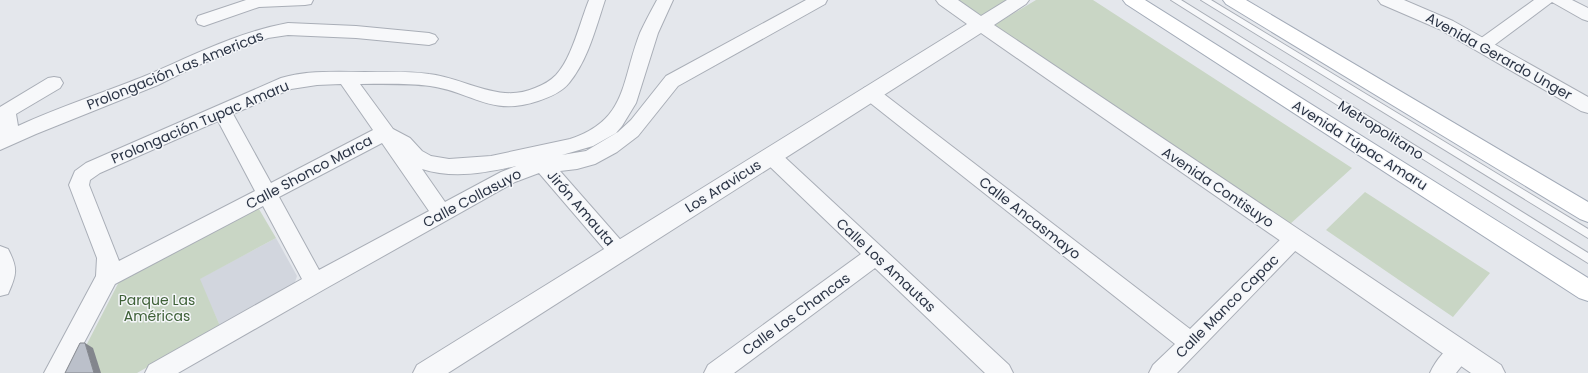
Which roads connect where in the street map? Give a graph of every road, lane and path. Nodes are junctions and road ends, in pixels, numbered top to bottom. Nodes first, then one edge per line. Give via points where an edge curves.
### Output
1 (305, 0) edge
2 (597, 0) edge
3 (665, 0) edge
4 (819, 0) edge
5 (945, 0) edge
6 (1020, 0) edge
7 (1132, 0) edge
8 (1175, 0) edge
9 (1205, 0) edge
10 (1232, 0) edge
11 (1387, 0) edge
12 (1545, 0) edge
13 (1559, 0) edge
14 (1588, 15) edge
15 (204, 20) dead end
16 (980, 24) junction
17 (288, 29) junction
18 (429, 39) dead end
19 (1483, 45) junction
20 (346, 78) junction
21 (54, 83) dead end
22 (870, 94) junction
23 (1588, 106) edge
24 (222, 112) junction
25 (384, 132) junction
26 (5, 140) edge
27 (771, 156) junction
28 (543, 165) junction
29 (266, 194) junction
30 (442, 213) junction
31 (1588, 213) edge
32 (1588, 234) edge
33 (1294, 239) junction
34 (618, 251) junction
35 (0, 255) edge
36 (876, 255) junction
37 (1588, 259) edge
38 (106, 277) junction
39 (315, 283) junction
40 (0, 287) edge
41 (1588, 291) edge
42 (1191, 343) junction
43 (1460, 352) junction
44 (56, 373) edge
45 (157, 373) edge
46 (426, 373) edge
47 (716, 373) edge
48 (1000, 373) edge
49 (1160, 373) edge
50 (1442, 373) edge
51 (1492, 373) edge

1 - 15 street via 258,2
1 - 17 street
2 - 20 street, Prolongación Tupac Amaru via 569,72 548,90 532,96 513,100 494,99 430,80
3 - 25 street, Calle Shonco Marca via 649,33 627,103 609,128 586,141 491,164 465,167 426,163 403,143
4 - 28 street, Calle Collasuyo via 672,81 661,91 638,125 612,146 582,160
5 - 16 street, Avenida Contisuyo
6 - 16 street, Los Aravicus
7 - 41 main road, Avenida Túpac Amaru
8 - 37 lane, Metropolitano
9 - 32 lane, Metropolitano
10 - 31 main road
11 - 19 street, Avenida Gerardo Unger via 1427,16
12 - 19 street
13 - 14 street
16 - 22 street, Los Aravicus
16 - 33 street, Avenida Contisuyo
17 - 18 street, Prolongación Las Americas
17 - 26 street, Prolongación Las Americas via 265,33 190,62
19 - 23 street, Avenida Gerardo Unger
20 - 24 street, Prolongación Tupac Amaru via 308,78 287,83
20 - 25 street
21 - 26 street via 8,110
22 - 27 street, Los Aravicus
22 - 42 street, Calle Ancasmayo
24 - 29 street
24 - 38 street, Prolongación Tupac Amaru via 93,168 82,176 79,185 108,258
25 - 29 street, Calle Shonco Marca
25 - 30 street
27 - 34 street, Los Aravicus
27 - 36 street, Calle Los Amautas
28 - 30 street, Calle Collasuyo via 508,177
28 - 34 street, Jirón Amauta
29 - 38 street, Calle Shonco Marca
29 - 39 street
30 - 39 street, Calle Collasuyo
33 - 42 street, Calle Manco Capac
33 - 43 street, Avenida Contisuyo
34 - 46 street, Los Aravicus
35 - 40 street via 6,265
36 - 47 street, Calle Los Chancas
36 - 48 street, Calle Los Amautas
38 - 44 street, Prolongación Tupac Amaru
39 - 45 street, Calle Collasuyo
42 - 49 street, Calle Manco Capac
43 - 50 street
43 - 51 street, Avenida Contisuyo

